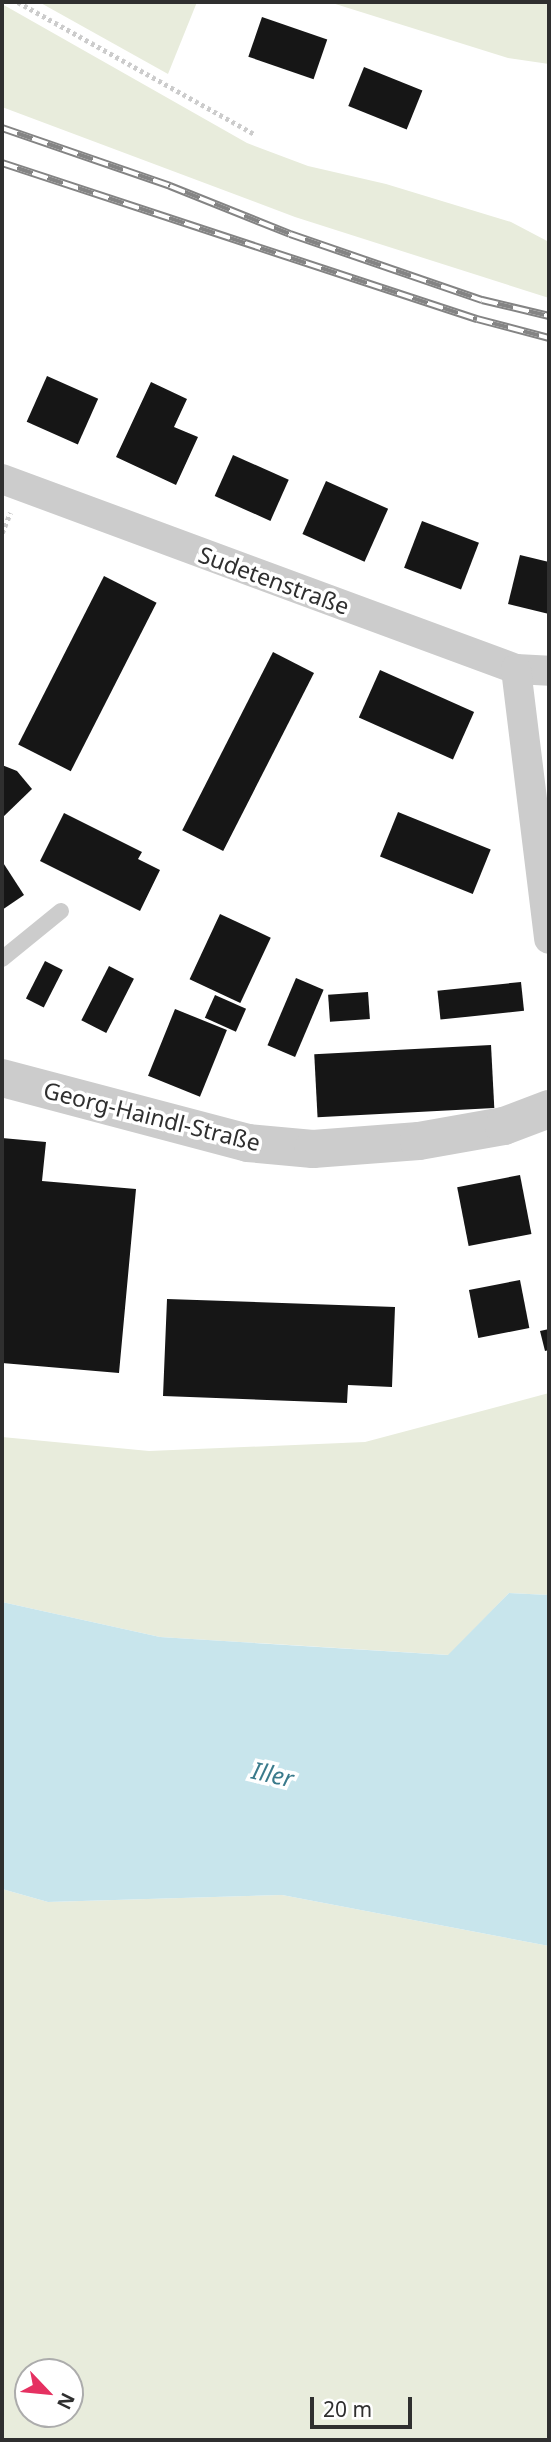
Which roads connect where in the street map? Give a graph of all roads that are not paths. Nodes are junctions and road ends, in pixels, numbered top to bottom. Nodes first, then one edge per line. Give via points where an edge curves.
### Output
1 (2, 479) edge
2 (516, 669) junction
3 (549, 671) edge
4 (61, 911) dead end
5 (549, 939) edge
6 (2, 959) edge
7 (2, 1078) edge
8 (549, 1109) edge

1 - 2 street, Sudetenstraße
2 - 3 street, Sudetenstraße
2 - 5 street
4 - 6 lane
7 - 8 street, Georg-Haindl-Straße via 248,1143 313,1149 419,1141 504,1126

